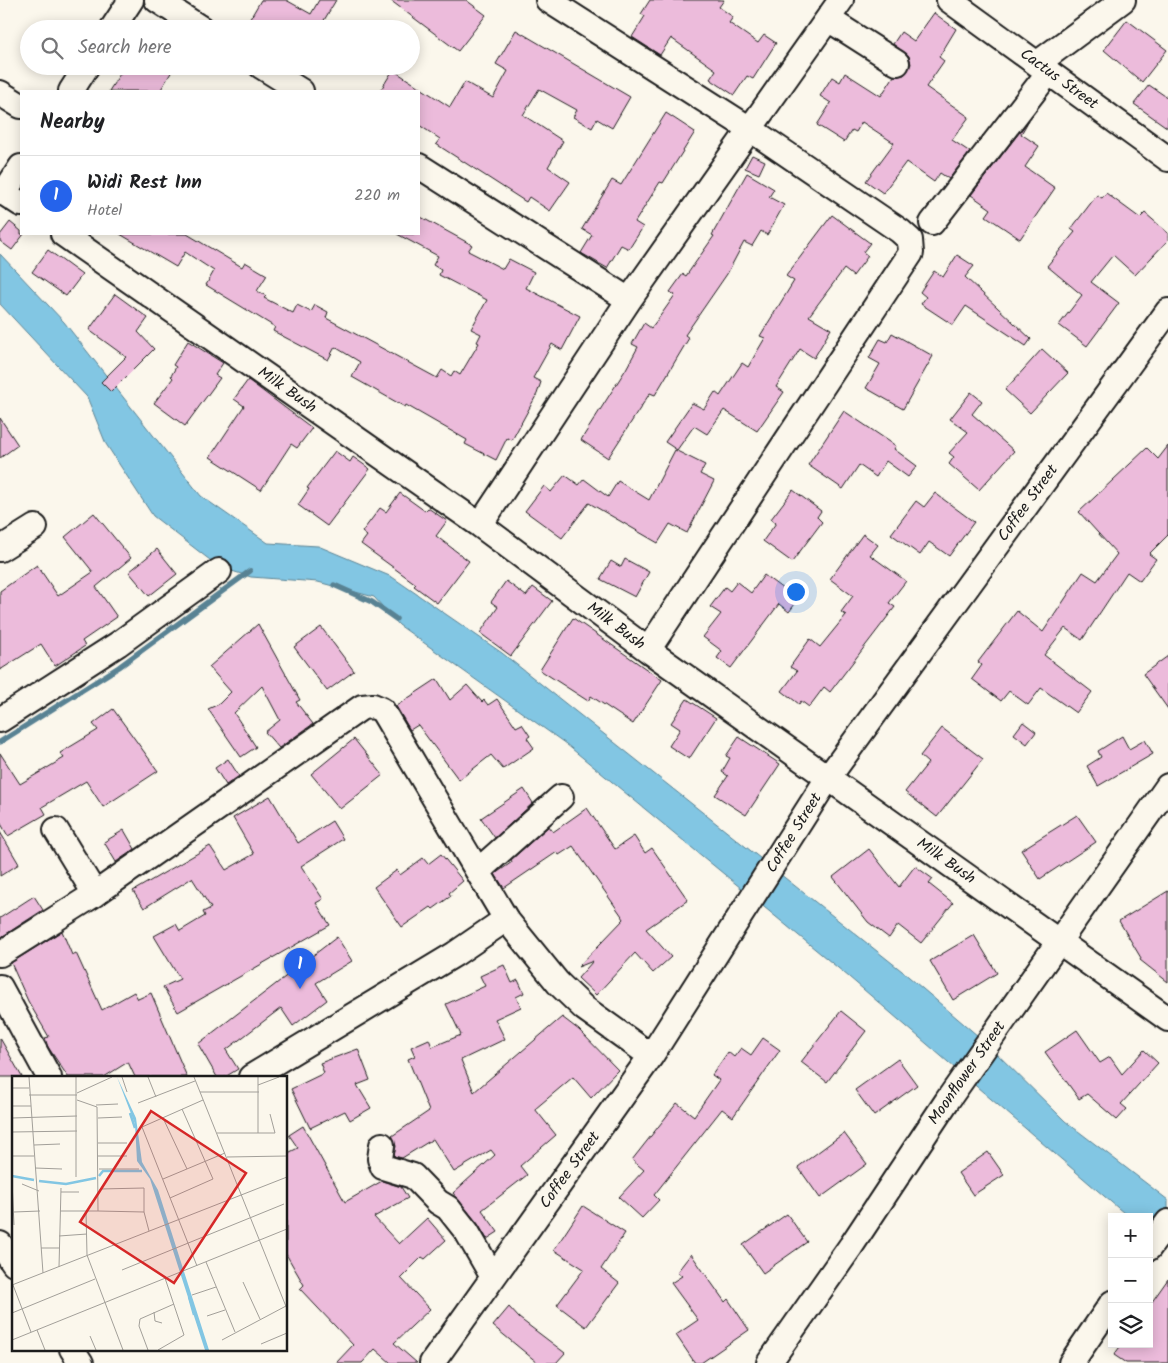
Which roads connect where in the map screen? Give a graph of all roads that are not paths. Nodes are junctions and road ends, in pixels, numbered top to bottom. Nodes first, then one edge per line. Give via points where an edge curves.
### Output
1 (131, 0) edge
2 (157, 0) edge
3 (548, 0) edge
4 (949, 0) edge
5 (1123, 0) edge
6 (834, 9) edge
7 (118, 20) edge
8 (188, 20) edge
9 (897, 63) dead end
10 (1043, 68) junction
11 (82, 75) edge
12 (275, 75) edge
13 (72, 90) edge
14 (299, 90) edge
15 (0, 93) edge
16 (20, 105) edge
17 (750, 130) junction
18 (1168, 159) edge
19 (420, 167) edge
20 (20, 171) edge
21 (13, 198) edge
22 (932, 223) dead end
23 (65, 235) edge
24 (629, 300) junction
25 (1168, 311) edge
26 (480, 525) junction
27 (35, 527) dead end
28 (0, 550) edge
29 (219, 571) dead end
30 (648, 650) junction
31 (0, 720) edge
32 (828, 778) junction
33 (1168, 786) edge
34 (561, 797) dead end
35 (56, 830) dead end
36 (478, 871) junction
37 (95, 894) junction
38 (506, 919) junction
39 (1058, 941) junction
40 (0, 954) edge
41 (0, 987) edge
42 (1168, 1019) edge
43 (651, 1056) junction
44 (48, 1076) edge
45 (253, 1076) edge
46 (382, 1145) dead end
47 (12, 1230) edge
48 (0, 1239) edge
49 (0, 1244) edge
50 (12, 1261) edge
51 (493, 1277) junction
52 (1111, 1303) edge
53 (73, 1350) edge
54 (81, 1363) edge
55 (432, 1363) edge
56 (769, 1363) edge
57 (1070, 1363) edge

1 - 7 street
2 - 8 street
3 - 17 street
4 - 10 street, Cactus Street
5 - 10 street
6 - 9 street
6 - 17 street
10 - 18 street, Cactus Street
10 - 22 street
11 - 13 street
12 - 14 street
15 - 16 street
17 - 24 street
17 - 30 street via 900,230 910,240 911,252
19 - 24 street
20 - 21 street
23 - 26 street, Milk Bush
24 - 26 street
25 - 32 street, Coffee Street
26 - 30 street, Milk Bush
27 - 28 street
29 - 31 street via 118,644
30 - 32 street, Milk Bush
32 - 39 street, Milk Bush
32 - 43 street, Coffee Street
33 - 39 street, Moonflower Street
34 - 36 street
35 - 37 street
36 - 37 street via 382,710 373,706 362,707
36 - 38 street
37 - 40 street
38 - 43 street via 558,983 577,1001
38 - 45 street via 455,954
39 - 42 street, Milk Bush
39 - 56 street, Moonflower Street
41 - 44 street
43 - 51 street, Coffee Street
46 - 51 street via 380,1158 383,1167 413,1176 433,1198 448,1208 467,1232
47 - 48 street
49 - 50 street
51 - 55 street, Coffee Street
52 - 57 street
53 - 54 street

